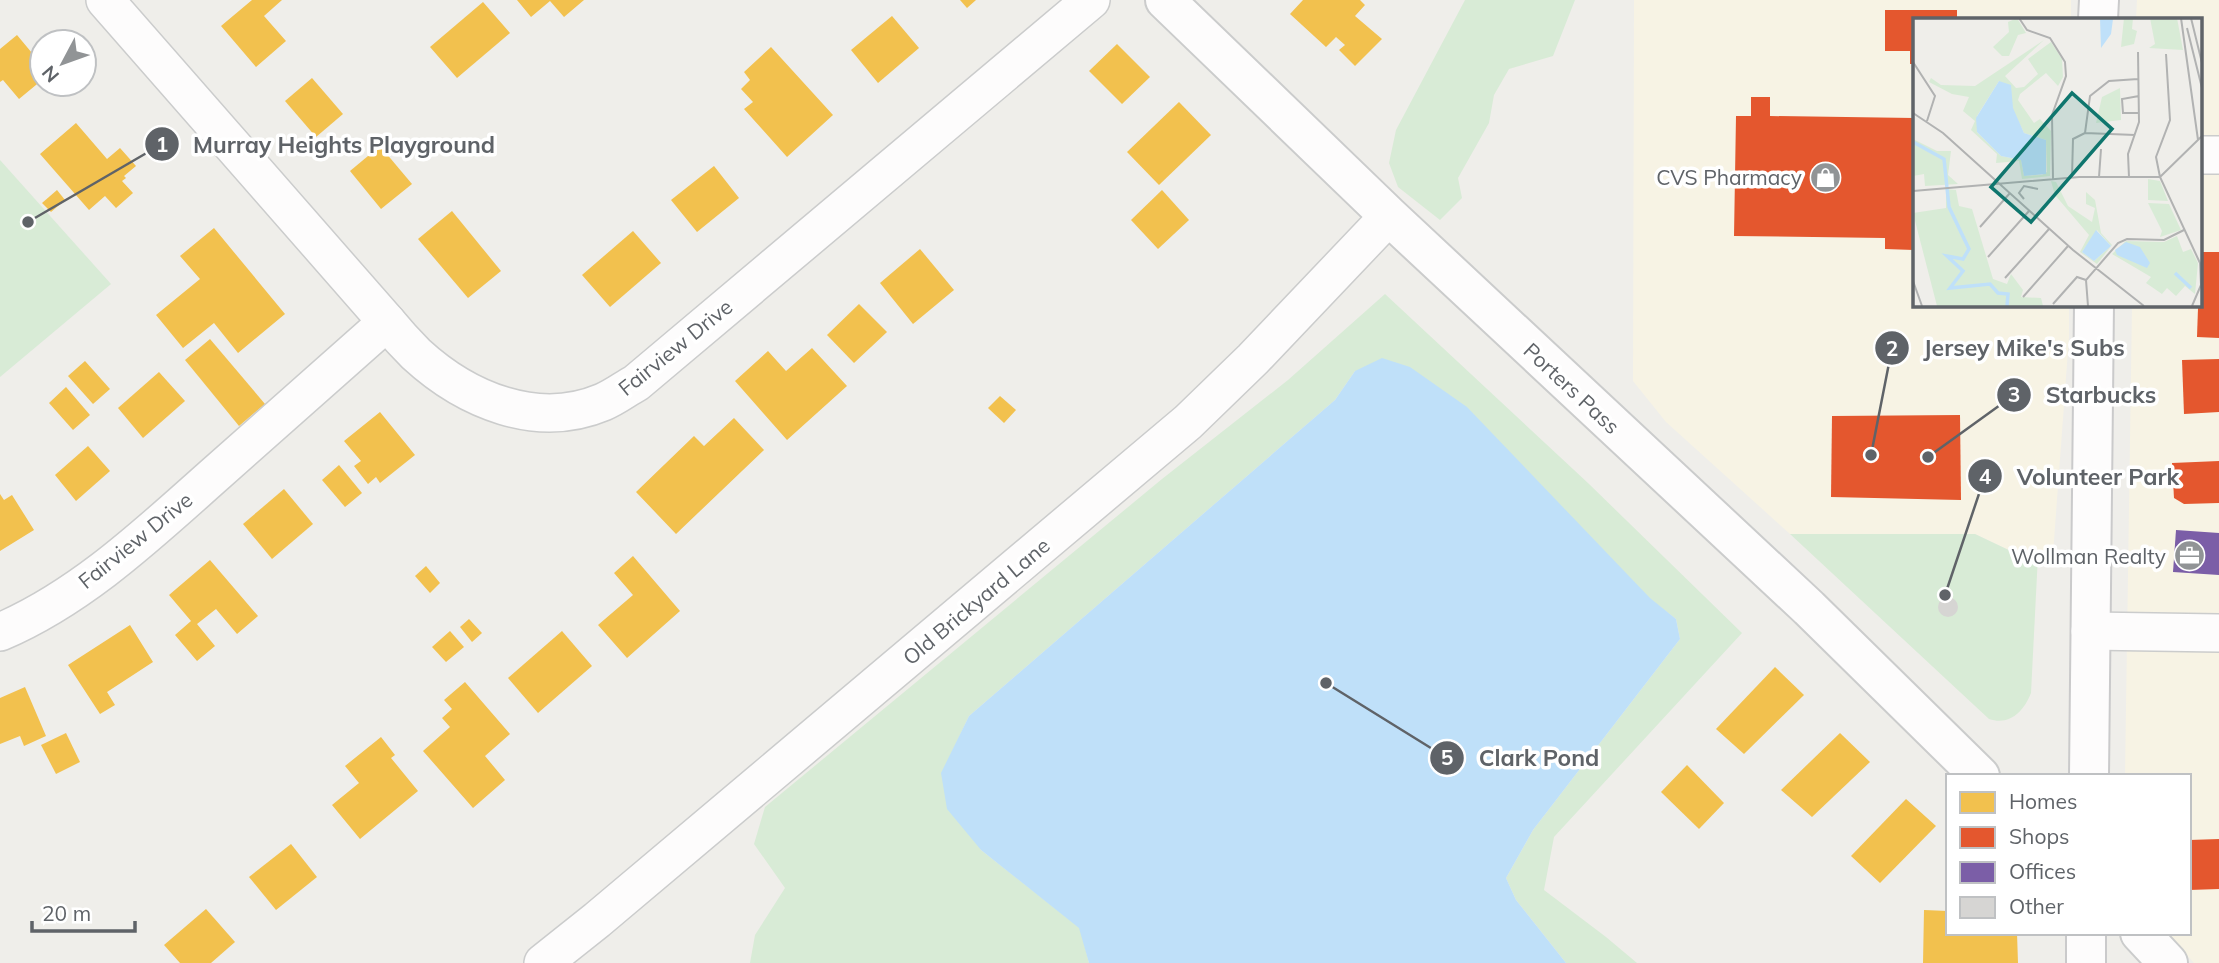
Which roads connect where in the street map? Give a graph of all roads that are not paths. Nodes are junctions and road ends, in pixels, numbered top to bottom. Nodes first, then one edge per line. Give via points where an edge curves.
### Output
1 (105, 0) edge
2 (1091, 0) edge
3 (1166, 0) edge
4 (2099, 0) edge
5 (2098, 18) edge
6 (1389, 216) junction
7 (2094, 306) edge
8 (387, 322) junction
9 (2090, 631) junction
10 (0, 632) edge
11 (2219, 632) edge
12 (1978, 774) edge
13 (2089, 774) edge
14 (2087, 935) edge
15 (2142, 935) edge
16 (543, 963) edge
17 (2086, 963) edge
18 (2168, 963) edge

1 - 8 street
2 - 8 street, Fairview Drive via 636,383 604,402 571,411 529,413 489,402 450,381
3 - 6 street, Porters Pass
4 - 5 street
6 - 12 street, Porters Pass via 1801,600
6 - 16 street, Old Brickyard Lane via 1188,422
7 - 9 street
8 - 10 street, Fairview Drive via 117,559 65,596
9 - 11 street
9 - 13 street
14 - 17 street
15 - 18 street

